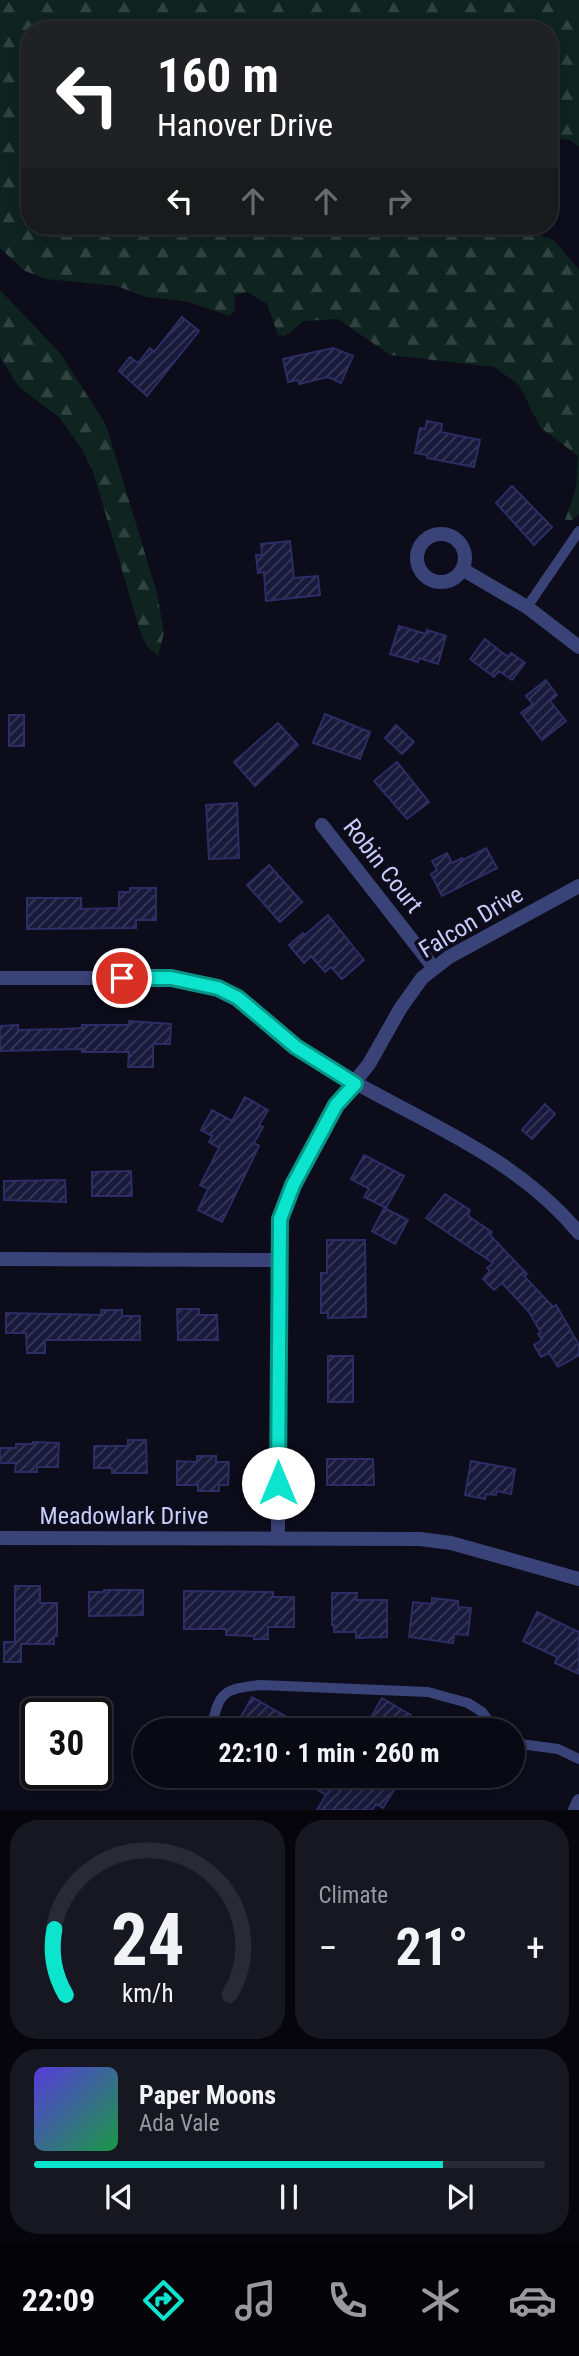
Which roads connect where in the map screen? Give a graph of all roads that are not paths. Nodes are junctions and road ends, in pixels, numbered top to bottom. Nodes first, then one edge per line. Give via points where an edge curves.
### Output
1 (579, 531) edge
2 (462, 569) dead end
3 (527, 607) junction
4 (579, 647) edge
5 (322, 825) dead end
6 (579, 886) edge
7 (434, 968) junction
8 (0, 978) edge
9 (355, 1084) junction
10 (578, 1230) edge
11 (0, 1259) edge
12 (278, 1260) junction
13 (0, 1538) edge
14 (278, 1539) junction
15 (579, 1579) edge
16 (214, 1718) edge
17 (487, 1718) edge
18 (525, 1745) edge
19 (579, 1759) edge
20 (579, 1801) edge
21 (575, 1810) edge

1 - 3 lane
2 - 3 street
3 - 4 street
5 - 7 street, Robin Court
6 - 7 street, Falcon Drive
7 - 9 street, Falcon Drive via 410,993
8 - 9 street via 171,978 218,988 238,998 296,1047
9 - 10 street via 506,1167
9 - 12 street, Falcon Drive via 336,1105 285,1203
11 - 12 street
12 - 14 street, Falcon Drive
13 - 14 street, Meadowlark Drive
14 - 15 street, Meadowlark Drive via 430,1540
16 - 17 lane via 223,1694 260,1685 428,1692 468,1703
18 - 19 lane via 558,1749
20 - 21 street

